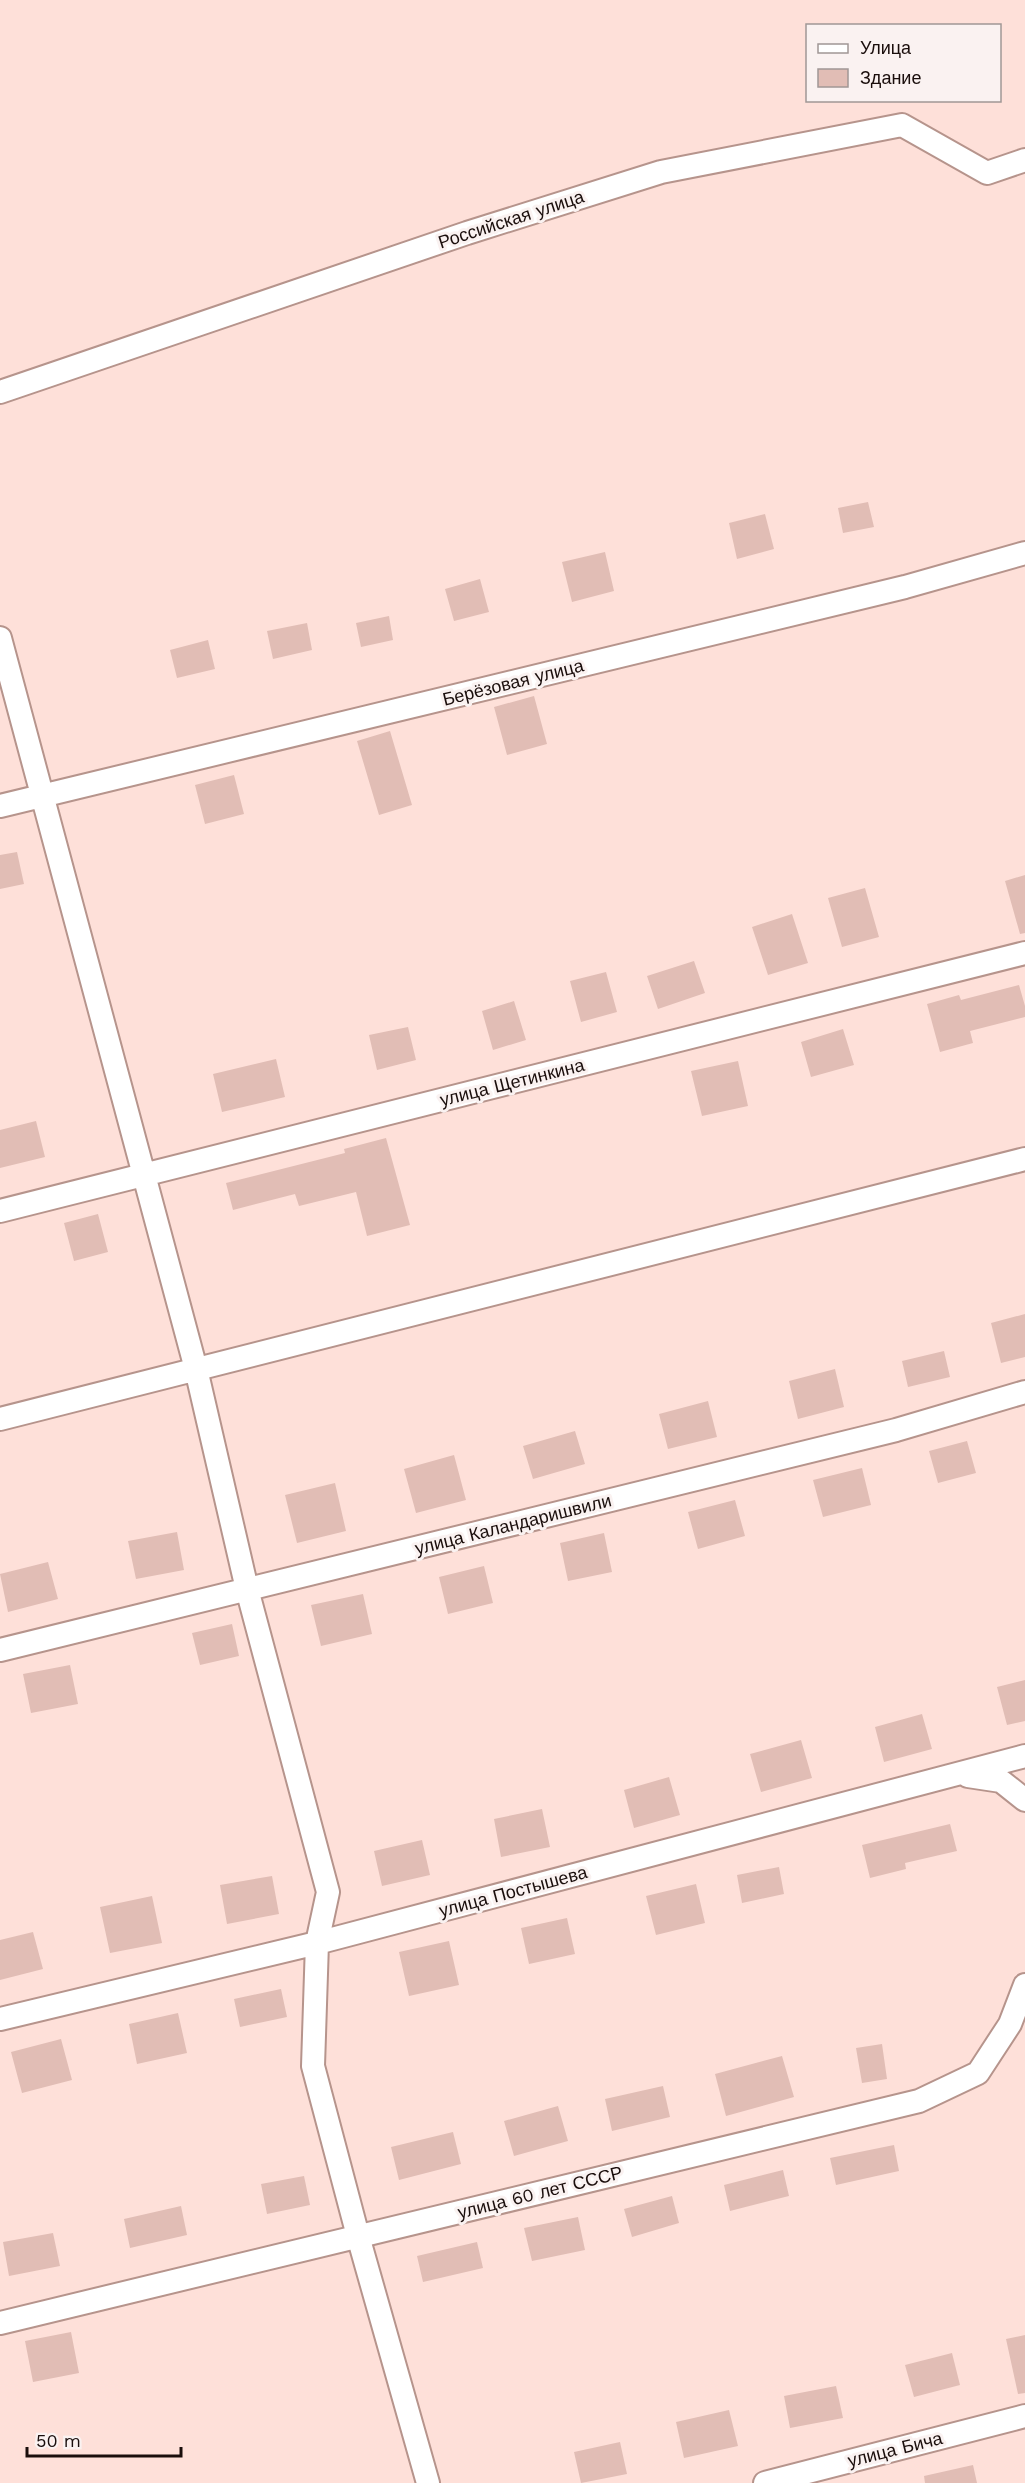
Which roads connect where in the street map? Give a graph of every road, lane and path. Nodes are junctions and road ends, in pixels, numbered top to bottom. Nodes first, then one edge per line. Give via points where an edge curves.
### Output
1 (1025, 160) edge
2 (0, 392) edge
3 (1025, 553) edge
4 (0, 638) edge
5 (43, 795) junction
6 (0, 806) edge
7 (1025, 953) edge
8 (1025, 1159) edge
9 (143, 1175) junction
10 (0, 1211) edge
11 (196, 1369) junction
12 (1025, 1392) edge
13 (0, 1419) edge
14 (247, 1589) junction
15 (0, 1650) edge
16 (1025, 1756) edge
17 (957, 1774) junction
18 (1025, 1800) edge
19 (317, 1943) junction
20 (1025, 1985) edge
21 (0, 2019) edge
22 (358, 2236) junction
23 (0, 2323) edge
24 (1025, 2416) edge
25 (428, 2483) edge
26 (765, 2483) edge

1 - 2 street, Российская улица via 987,173 902,125 661,172 467,233
3 - 5 street, Берёзовая улица via 905,587
4 - 5 street
5 - 6 street, Берёзовая улица
5 - 9 street
7 - 9 street, улица Щетинкина
8 - 11 street
9 - 10 street, улица Щетинкина
9 - 11 street
11 - 13 street
11 - 14 street
12 - 14 street, улица Каландаришвили via 896,1430
14 - 15 street, улица Каландаришвили
14 - 19 street via 328,1892
16 - 17 street, улица Постышева
17 - 18 street via 1001,1781
17 - 19 street, улица Постышева
19 - 21 street, улица Постышева
19 - 22 street via 313,2066
20 - 22 street, улица 60 лет СССР via 1010,2024 978,2073 919,2101
22 - 23 street, улица 60 лет СССР
22 - 25 street
24 - 26 street, улица Бича

